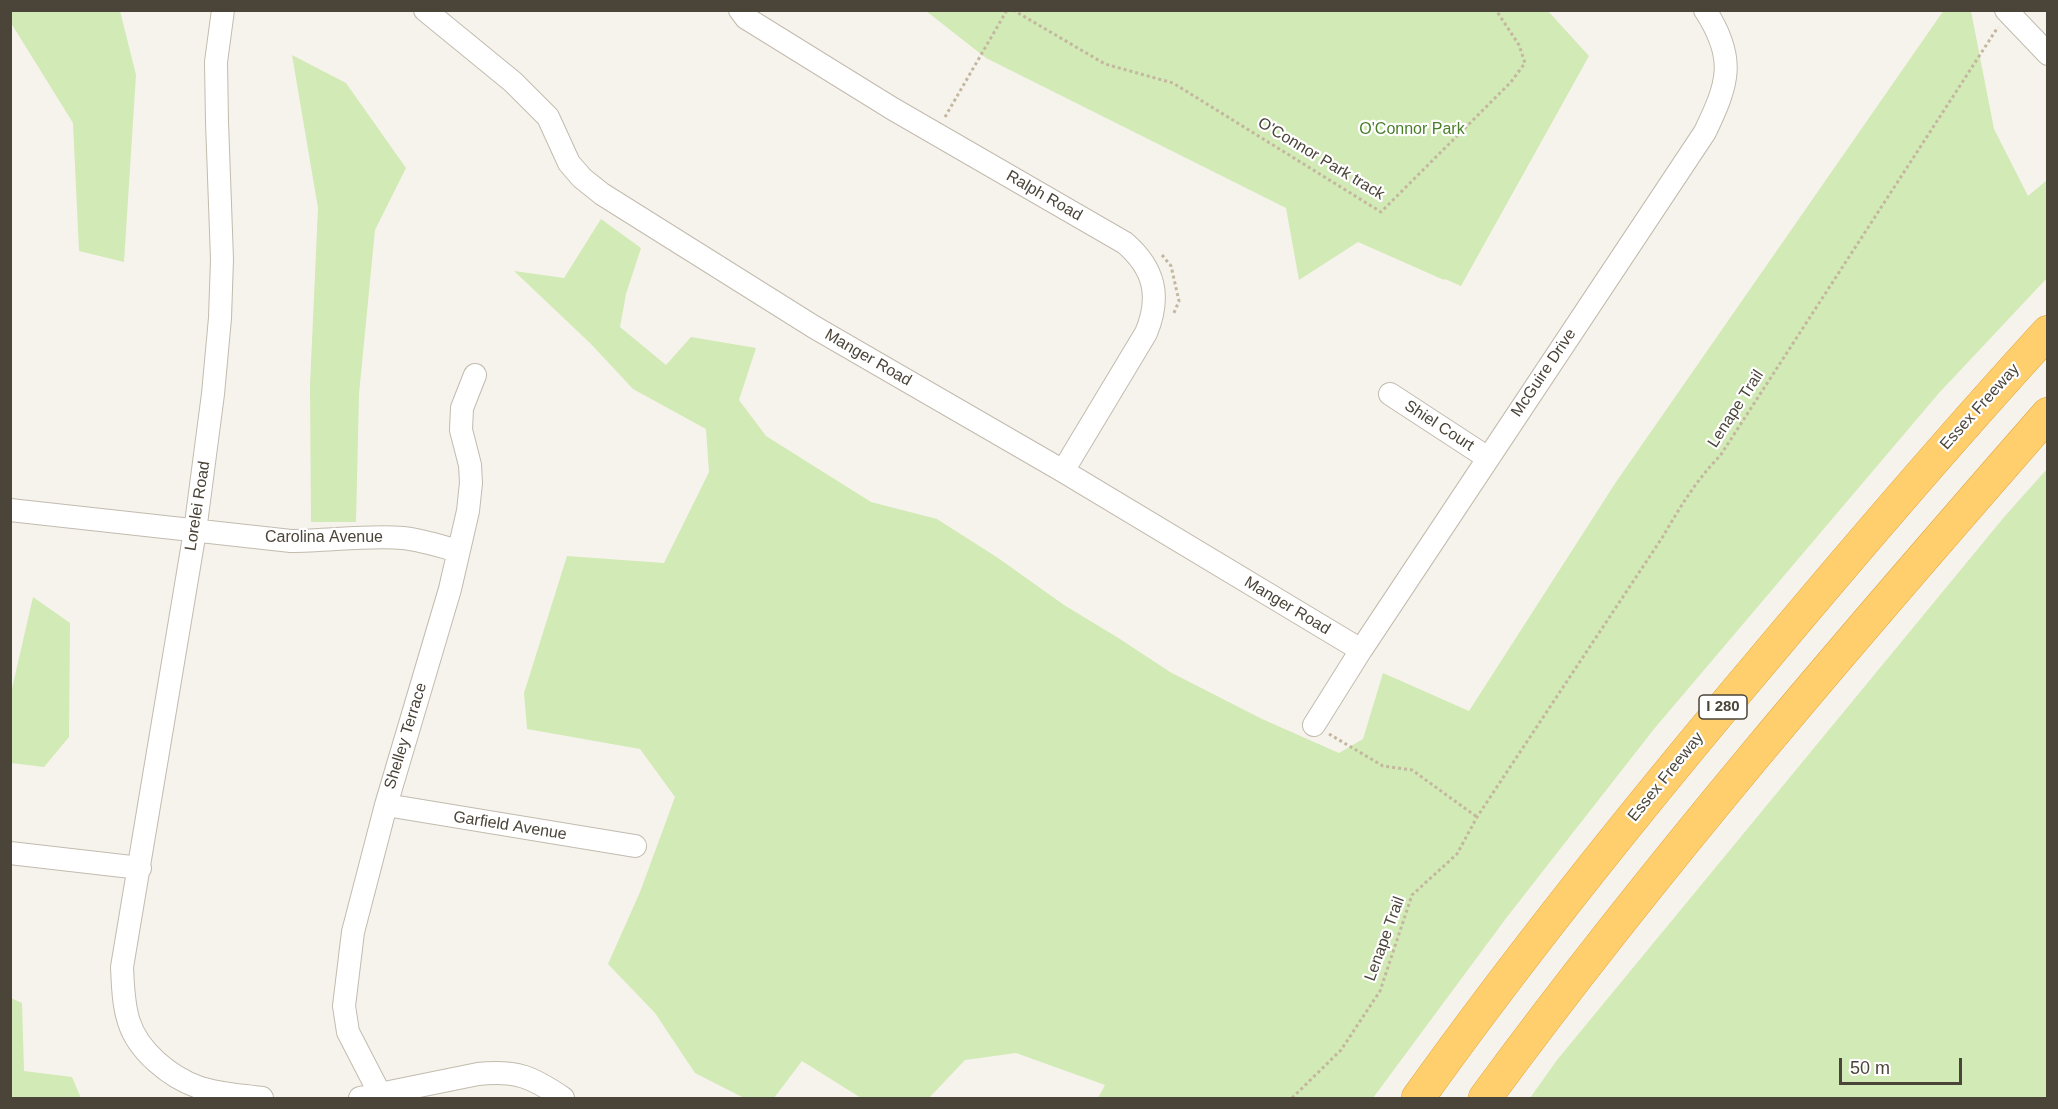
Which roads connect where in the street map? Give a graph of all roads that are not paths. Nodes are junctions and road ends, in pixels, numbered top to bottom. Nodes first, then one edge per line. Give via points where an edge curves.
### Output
1 (223, 10) edge
2 (425, 10) edge
3 (740, 10) edge
4 (1705, 10) edge
5 (2007, 12) edge
6 (2048, 54) edge
7 (2048, 332) edge
8 (476, 375) dead end
9 (1390, 394) dead end
10 (2048, 414) edge
11 (1488, 458) junction
12 (1063, 471) junction
13 (10, 510) edge
14 (195, 531) junction
15 (458, 550) junction
16 (1360, 650) junction
17 (1314, 725) road end
18 (386, 805) junction
19 (635, 846) dead end
20 (10, 854) edge
21 (140, 868) junction
22 (370, 1096) edge
23 (262, 1098) edge
24 (563, 1098) edge
25 (1418, 1098) edge
26 (1485, 1098) edge

1 - 14 street, Lorelei Road via 216,62 220,318
2 - 12 street, Manger Road via 513,82 548,117 569,163 602,194 814,327
3 - 12 street, Ralph Road via 746,18 893,109 1125,243 1145,264 1154,291 1146,333
4 - 11 street, McGuire Drive via 1724,52 1726,75 1705,132
5 - 6 street
7 - 25 highway, Essex Freeway / I 280 via 1956,433 1698,736 1536,939
8 - 15 street, Shelley Terrace via 462,408 461,430 471,483
9 - 11 street, Shiel Court
10 - 26 highway via 1836,658 1648,885
11 - 16 street, McGuire Drive
12 - 16 street, Manger Road
13 - 14 street, Carolina Avenue
14 - 15 street, Carolina Avenue via 291,541 405,538
14 - 21 street, Lorelei Road
15 - 18 street, Shelley Terrace
16 - 17 street, McGuire Drive
18 - 19 street, Garfield Avenue
18 - 22 street, Shelley Terrace via 353,932 344,1006 348,1032
20 - 21 street
21 - 23 street, Lorelei Road via 122,967 130,1024 143,1048 183,1081 201,1088
22 - 24 street via 497,1072 532,1080

